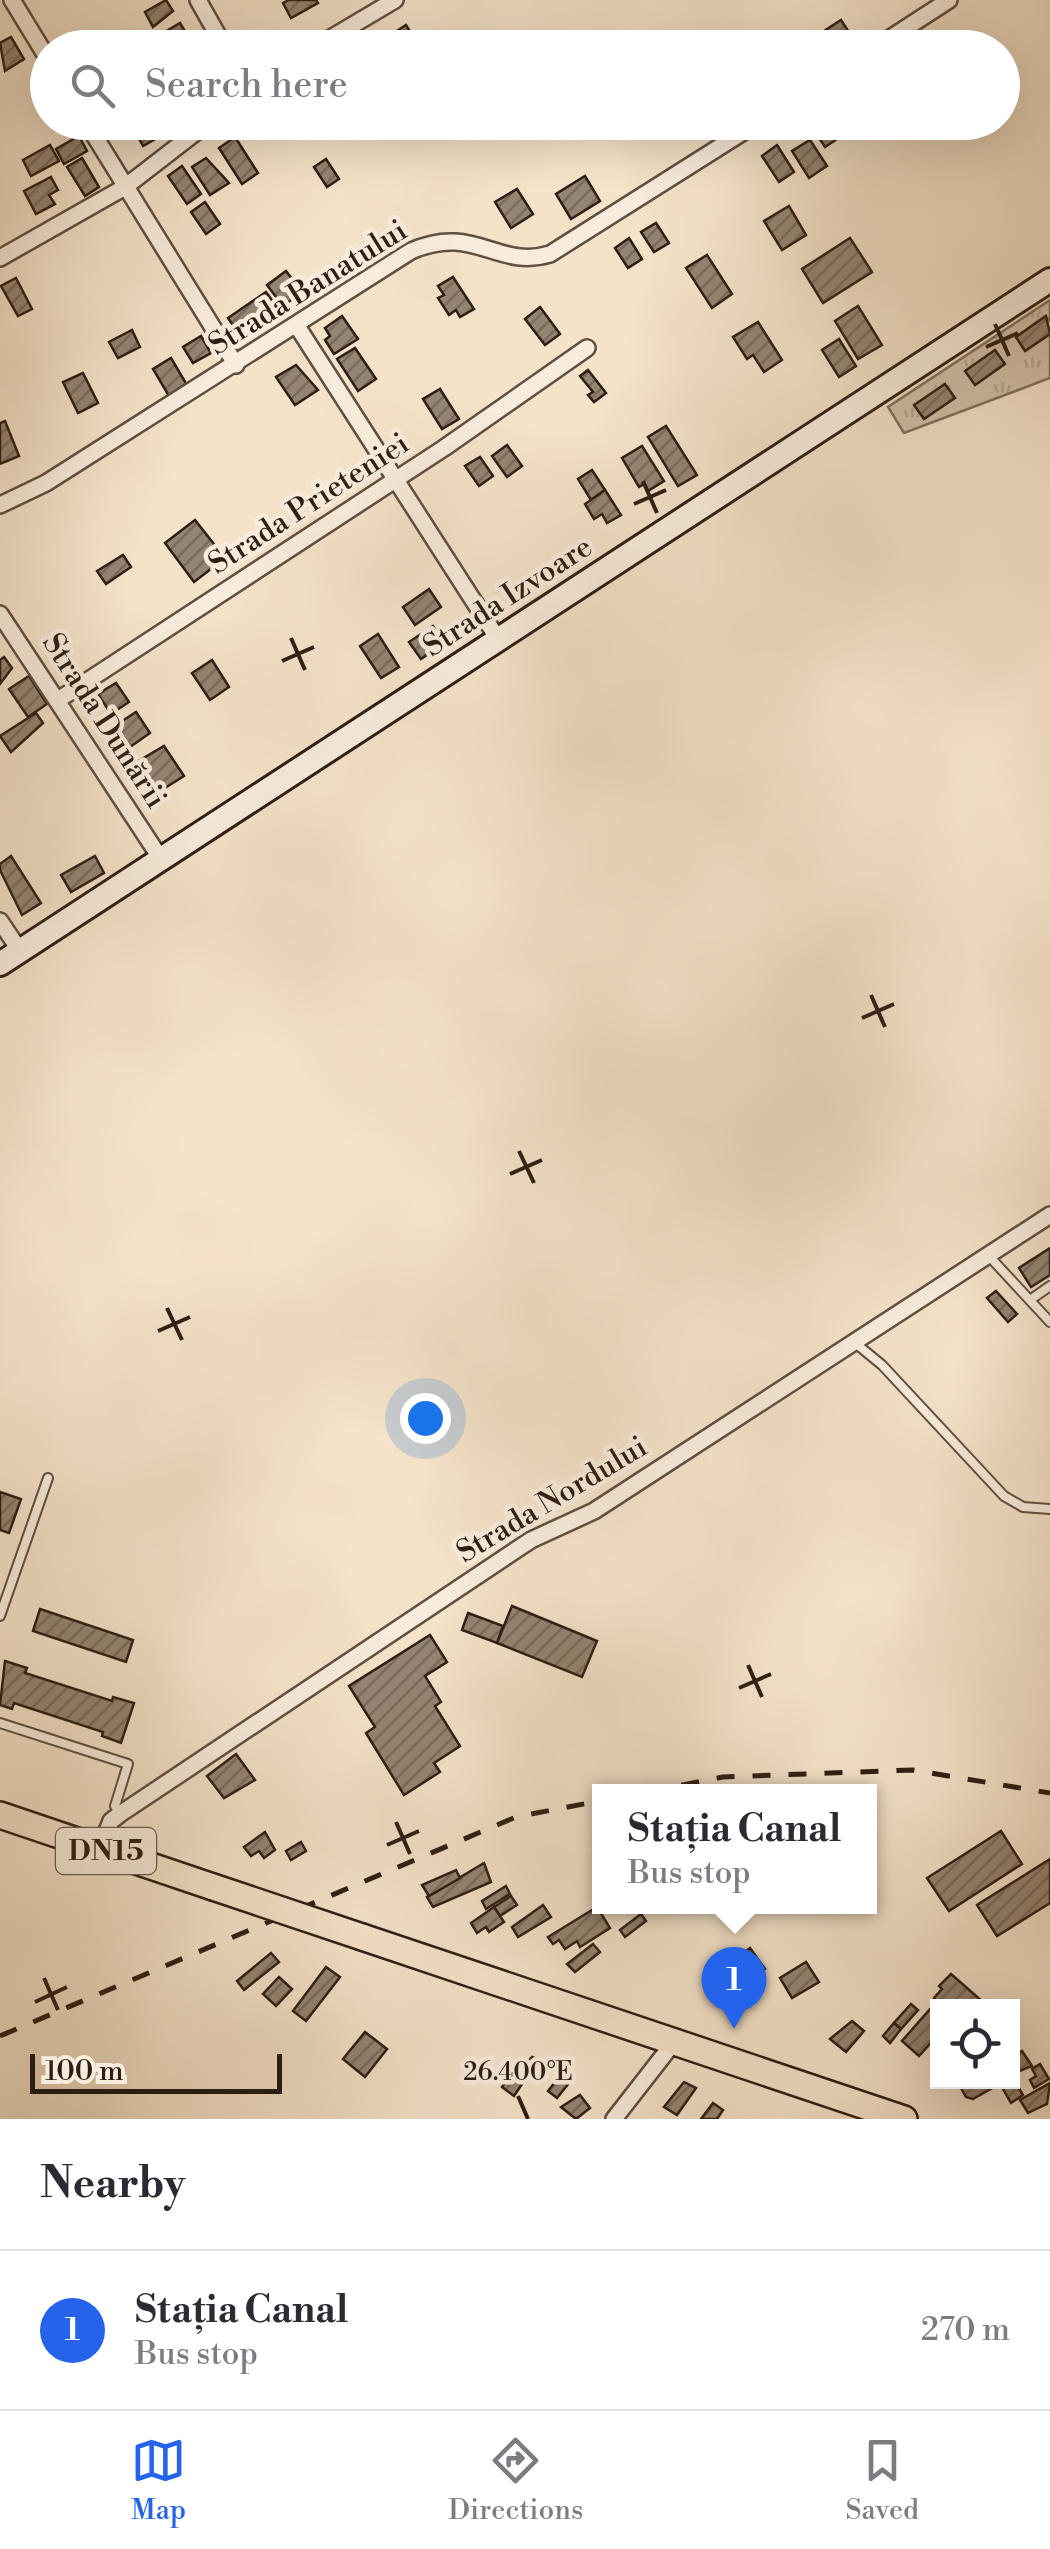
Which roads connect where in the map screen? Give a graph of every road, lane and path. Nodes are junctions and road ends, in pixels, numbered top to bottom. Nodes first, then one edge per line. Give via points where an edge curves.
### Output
1 (12, 0) edge
2 (198, 0) edge
3 (394, 0) edge
4 (949, 0) edge
5 (30, 30) edge
6 (215, 30) edge
7 (344, 30) edge
8 (903, 30) edge
9 (97, 140) edge
10 (185, 140) edge
11 (730, 140) edge
12 (124, 187) junction
13 (0, 258) edge
14 (1050, 280) edge
15 (297, 326) junction
16 (587, 348) dead end
17 (236, 366) junction
18 (398, 478) junction
19 (0, 505) edge
20 (0, 614) edge
21 (498, 640) junction
22 (58, 700) junction
23 (160, 860) junction
24 (0, 921) edge
25 (20, 951) junction
26 (0, 964) edge
27 (1050, 1215) edge
28 (988, 1255) junction
29 (1050, 1286) edge
30 (1030, 1300) junction
31 (1050, 1321) edge
32 (854, 1342) junction
33 (48, 1478) dead end
34 (1050, 1509) edge
35 (0, 1616) edge
36 (0, 1723) edge
37 (120, 1814) junction
38 (0, 1815) edge
39 (100, 1849) junction
40 (674, 2042) junction
41 (614, 2119) edge
42 (904, 2119) edge

1 - 5 street
2 - 6 street
3 - 7 street
4 - 8 street
9 - 12 street
10 - 12 street
11 - 15 street, Strada Banatului via 550,254 515,256 448,239 428,244
12 - 13 street
12 - 17 street
14 - 21 main road, Strada Izvoare
15 - 17 street, Strada Banatului
15 - 18 street
16 - 18 street, Strada Prieteniei
17 - 19 street, Strada Banatului
18 - 21 street
18 - 22 street, Strada Prieteniei
20 - 22 street, Strada Dunării
21 - 23 main road, Strada Izvoare
22 - 23 street, Strada Dunării
23 - 25 main road, Strada Izvoare
24 - 25 street
25 - 26 main road, Strada Izvoare
27 - 28 street, Strada Nordului
28 - 30 lane
28 - 32 street, Strada Nordului
29 - 30 lane
30 - 31 lane
32 - 34 lane via 1004,1496 1023,1507
32 - 37 street, Strada Nordului via 594,1510 531,1540
33 - 35 lane
36 - 37 lane via 128,1764 115,1806
37 - 39 street, Strada Nordului
38 - 39 main road, DN15
39 - 40 main road, DN15, bridge
40 - 41 street
40 - 42 main road, DN15

